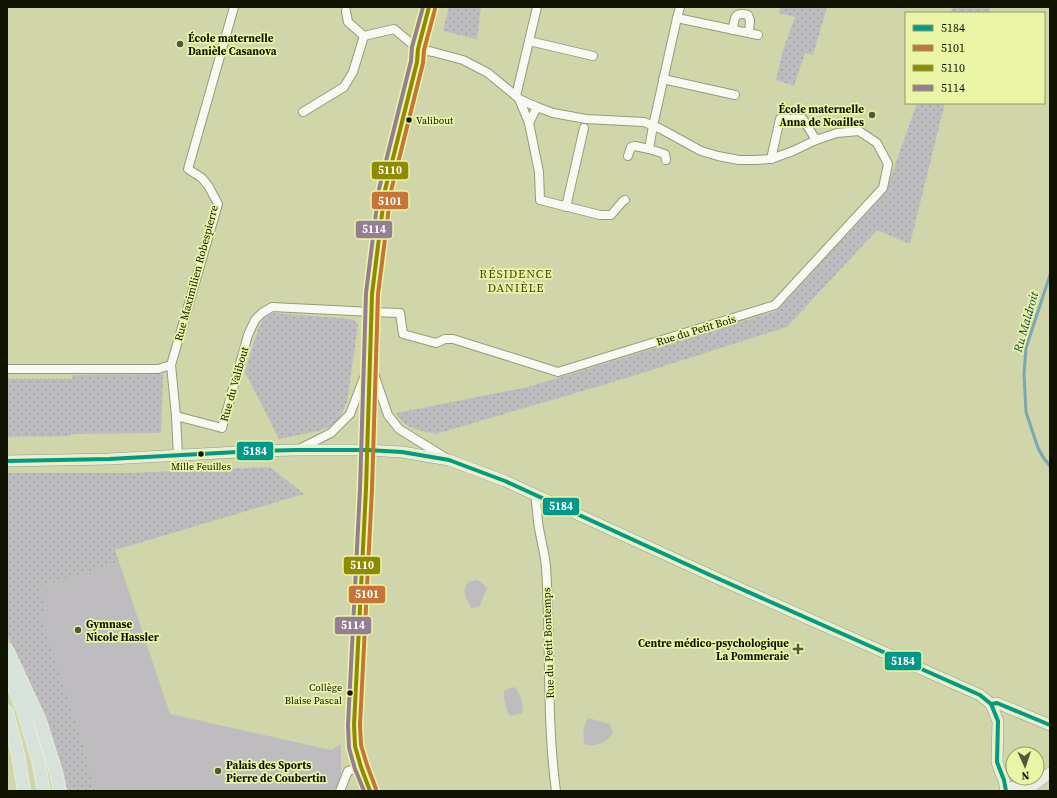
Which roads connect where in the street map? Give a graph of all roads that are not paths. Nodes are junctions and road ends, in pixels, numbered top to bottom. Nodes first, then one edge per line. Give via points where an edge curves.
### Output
1 (234, 7) edge
2 (429, 7) edge
3 (537, 7) edge
4 (680, 7) edge
5 (346, 11) dead end
6 (677, 18) junction
7 (733, 30) junction
8 (749, 33) junction
9 (758, 35) dead end
10 (364, 36) junction
11 (529, 42) junction
12 (418, 49) junction
13 (594, 56) dead end
14 (663, 79) junction
15 (735, 95) dead end
16 (517, 97) junction
17 (537, 107) junction
18 (303, 112) dead end
19 (529, 123) junction
20 (653, 126) junction
21 (584, 128) dead end
22 (816, 140) junction
23 (648, 149) junction
24 (628, 156) dead end
25 (771, 159) junction
26 (666, 160) dead end
27 (625, 200) dead end
28 (566, 207) junction
29 (372, 312) junction
30 (370, 364) junction
31 (171, 365) junction
32 (7, 369) edge
33 (176, 416) junction
34 (296, 450) junction
35 (367, 450) junction
36 (178, 456) junction
37 (449, 460) junction
38 (7, 461) edge
39 (535, 495) junction
40 (7, 650) edge
41 (7, 669) edge
42 (7, 687) edge
43 (991, 704) junction
44 (7, 712) edge
45 (1050, 725) edge
46 (361, 767) junction
47 (1050, 773) edge
48 (1008, 787) edge
49 (24, 790) edge
50 (37, 791) edge
51 (44, 791) edge
52 (60, 791) edge
53 (340, 791) edge
54 (370, 791) edge
55 (556, 791) edge
56 (1027, 791) edge

1 - 31 street, Rue Maximilien Robespierre via 188,169 202,178 218,204
2 - 12 street
3 - 11 street
4 - 6 street
5 - 10 street via 348,22
6 - 7 street
6 - 14 street
7 - 8 street
7 - 8 street via 737,15 748,15
8 - 9 street
10 - 12 street via 394,29
10 - 18 street via 353,72 344,87
11 - 13 street
11 - 16 street
12 - 16 street, Rue du Petit Bois via 463,60 488,73
12 - 29 street via 385,190
14 - 15 street
14 - 20 street
16 - 17 street, Rue du Petit Bois
16 - 19 street
17 - 19 street
17 - 20 street, Rue du Petit Bois via 553,113 586,119 644,122
19 - 28 street via 539,172 540,200
20 - 23 street
20 - 25 street, Rue du Petit Bois via 718,156 739,160
21 - 28 street
22 - 25 street, Rue du Petit Bois
22 - 25 street via 803,119 780,119
22 - 29 street, Rue du Petit Bois via 837,133 859,131 877,143 888,164 883,188 775,305 558,372 453,339 436,343 403,334 400,313
23 - 24 street via 631,146
23 - 26 street via 666,154
27 - 28 street via 611,214 600,215
29 - 30 street
29 - 33 street, Rue du Valibout via 272,307 255,320 248,335 222,428
30 - 34 street via 350,414 332,433
30 - 35 street
30 - 37 street via 388,415 399,429
31 - 32 street via 158,369
31 - 33 street
33 - 36 street
34 - 35 street
34 - 36 street
35 - 37 street via 402,452
35 - 46 street via 354,724
36 - 38 street
37 - 39 street
39 - 43 street via 980,695
39 - 55 street, Rue du Petit Bontemps via 546,565 552,758
40 - 52 main road via 40,721
41 - 51 main road via 24,713
42 - 50 main road via 31,760
43 - 45 street via 997,703
43 - 48 street via 998,721 997,762
44 - 49 main road
46 - 53 street via 348,771
46 - 54 street
47 - 56 street
48 - 56 street via 1020,787

